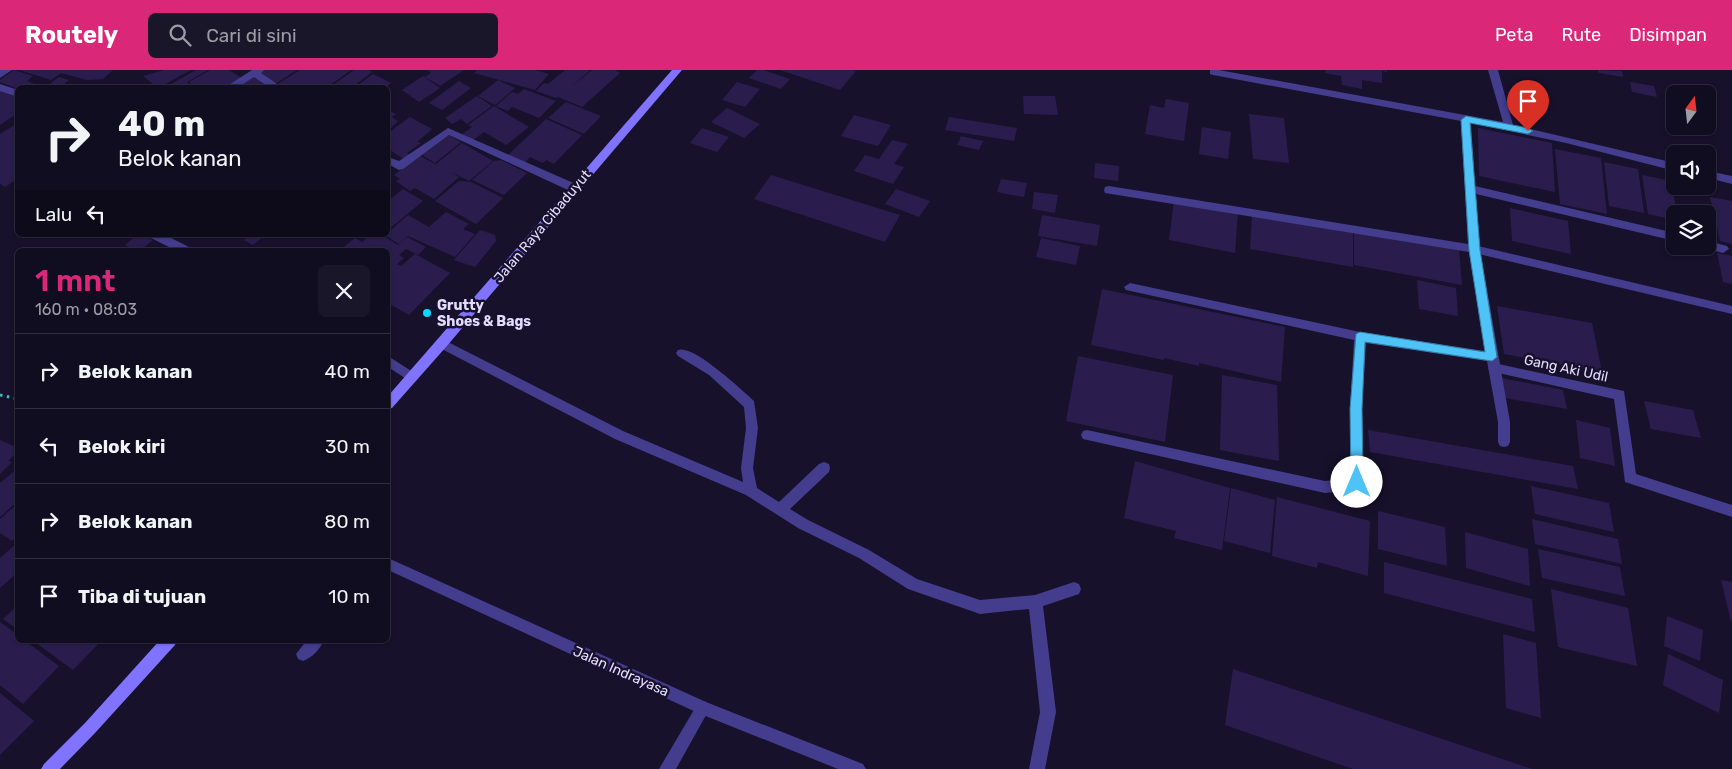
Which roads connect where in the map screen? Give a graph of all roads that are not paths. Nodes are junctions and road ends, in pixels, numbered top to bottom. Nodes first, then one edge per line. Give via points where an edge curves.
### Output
1 (7, 70) edge
2 (677, 70) edge
3 (1202, 70) edge
4 (1493, 70) edge
5 (257, 71) edge
6 (1213, 71) edge
7 (0, 75) edge
8 (234, 85) edge
9 (274, 85) edge
10 (0, 87) edge
11 (15, 93) edge
12 (1466, 120) junction
13 (1509, 127) junction
14 (390, 161) edge
15 (1666, 165) edge
16 (1716, 177) edge
17 (1732, 180) edge
18 (574, 188) junction
19 (1471, 189) junction
20 (1110, 190) dead end
21 (1666, 236) edge
22 (159, 237) edge
23 (1716, 247) edge
24 (181, 248) edge
25 (1723, 249) dead end
26 (1474, 250) junction
27 (1130, 287) dead end
28 (1732, 310) edge
29 (1360, 337) junction
30 (442, 344) junction
31 (682, 353) dead end
32 (390, 362) edge
33 (1493, 362) junction
34 (412, 377) junction
35 (390, 402) edge
36 (1087, 435) dead end
37 (1504, 442) dead end
38 (824, 468) dead end
39 (750, 491) junction
40 (780, 509) junction
41 (1732, 511) edge
42 (390, 567) edge
43 (1074, 589) dead end
44 (1035, 602) junction
45 (167, 643) edge
46 (314, 643) edge
47 (303, 654) dead end
48 (703, 708) junction
49 (49, 769) edge
50 (667, 769) edge
51 (858, 769) edge
52 (1037, 769) edge

1 - 7 street
2 - 18 main road, Jalan Raya Cibaduyut
3 - 6 street
4 - 13 street
5 - 8 street
5 - 9 street
6 - 12 street
10 - 11 street
12 - 13 street
12 - 19 street
13 - 15 street
14 - 18 street via 399,166 448,131
16 - 17 street
18 - 30 main road, Jalan Raya Cibaduyut
19 - 21 street
19 - 26 street
20 - 26 street
22 - 24 street
23 - 25 street
26 - 28 street
26 - 33 street
27 - 29 street
29 - 33 street
29 - 36 street via 1356,409 1357,482 1325,487
30 - 34 main road, Jalan Raya Cibaduyut
30 - 39 street via 619,436
31 - 39 street via 713,372 750,405 752,428 747,468
32 - 34 street
33 - 37 street via 1504,422
33 - 41 street, Gang Aki Udil via 1620,395 1630,478
34 - 35 main road, Jalan Raya Cibaduyut
38 - 40 street
39 - 40 street
40 - 44 street via 913,584 980,607
42 - 48 street, Jalan Indrayasa
43 - 44 street
44 - 52 street via 1048,712
45 - 49 main road
46 - 47 street
48 - 50 street
48 - 51 street, Jalan Indrayasa

